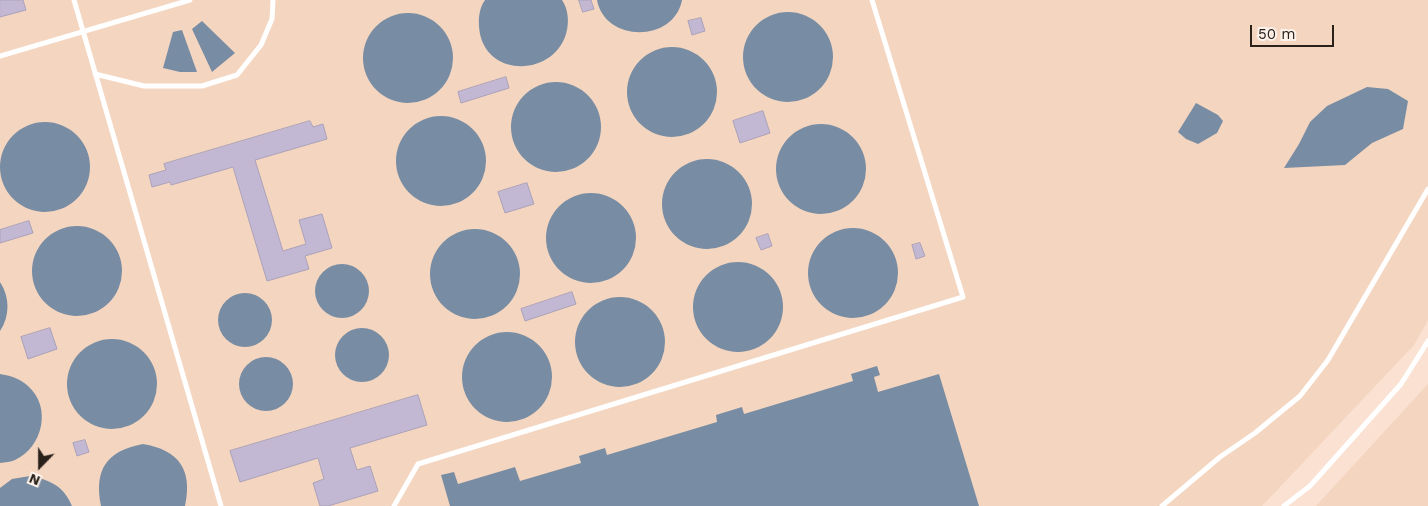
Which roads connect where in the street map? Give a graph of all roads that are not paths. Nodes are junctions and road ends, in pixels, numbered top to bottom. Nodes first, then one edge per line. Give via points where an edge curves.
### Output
1 (74, 0) edge
2 (190, 0) edge
3 (273, 0) edge
4 (872, 0) edge
5 (83, 32) junction
6 (0, 56) edge
7 (95, 74) junction
8 (1428, 189) edge
9 (1428, 341) edge
10 (220, 506) edge
11 (394, 506) edge
12 (1162, 506) edge
13 (1284, 506) edge

1 - 5 lane
2 - 5 lane
3 - 7 lane via 272,19 261,45 236,74 202,86 144,86
4 - 11 lane via 963,297 418,464
5 - 6 lane
5 - 7 lane
7 - 10 lane
8 - 12 lane via 1328,360 1300,396
9 - 13 lane via 1401,384 1310,486

